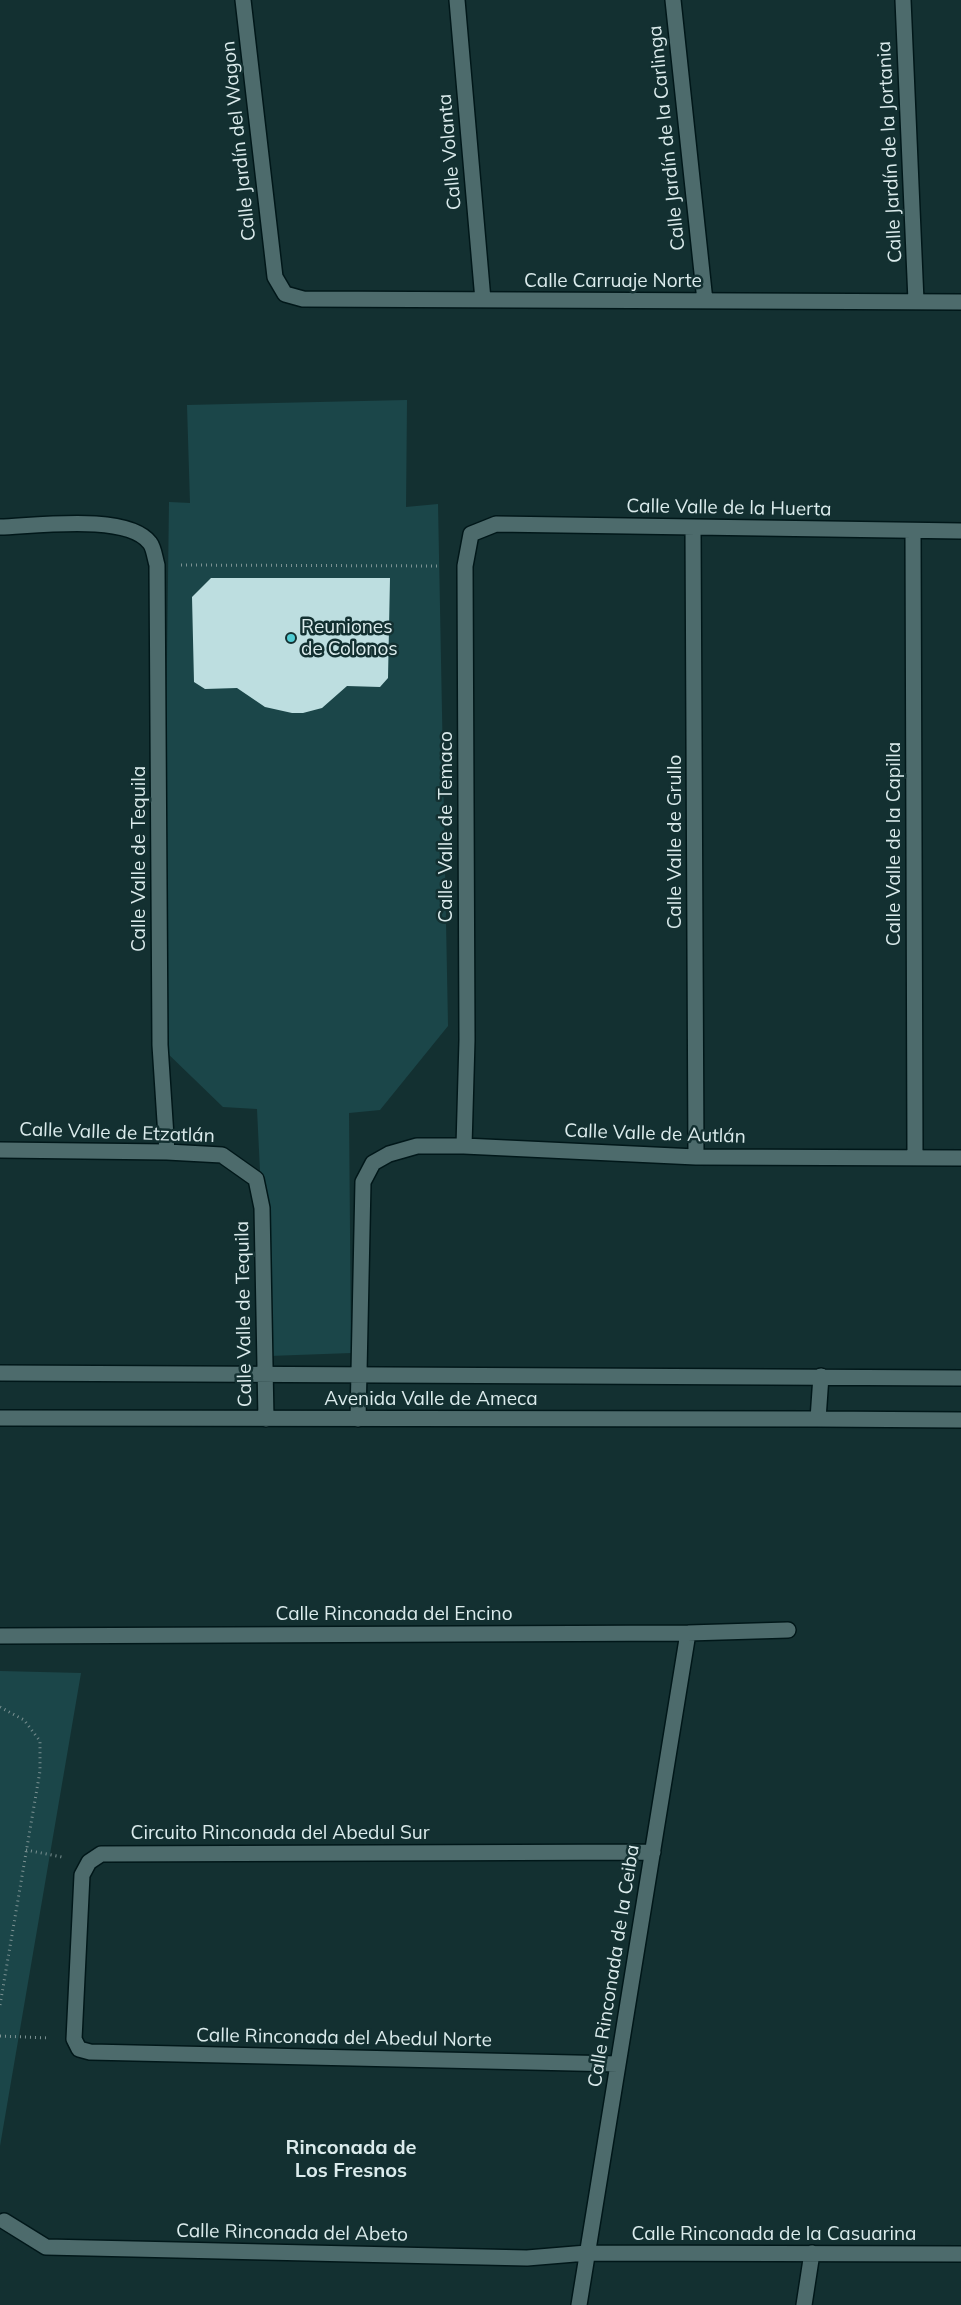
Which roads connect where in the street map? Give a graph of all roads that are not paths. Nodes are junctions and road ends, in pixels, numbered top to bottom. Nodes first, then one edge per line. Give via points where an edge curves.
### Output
1 (243, 0) edge
2 (457, 0) edge
3 (673, 0) edge
4 (903, 0) edge
5 (275, 277) joint
6 (483, 300) junction
7 (705, 301) junction
8 (916, 301) junction
9 (961, 302) edge
10 (496, 524) joint
11 (0, 527) edge
12 (693, 527) junction
13 (913, 531) junction
14 (961, 531) edge
15 (464, 1146) junction
16 (0, 1150) edge
17 (167, 1152) junction
18 (696, 1157) junction
19 (915, 1158) junction
20 (961, 1158) edge
21 (262, 1208) joint
22 (0, 1372) edge
23 (264, 1373) junction
24 (360, 1373) junction
25 (821, 1376) junction
26 (961, 1378) edge
27 (0, 1418) edge
28 (266, 1419) junction
29 (358, 1419) junction
30 (818, 1419) junction
31 (961, 1420) edge
32 (788, 1630) dead end
33 (688, 1633) junction
34 (0, 1636) edge
35 (653, 1852) junction
36 (74, 2039) joint
37 (618, 2064) junction
38 (4, 2221) dead end
39 (812, 2253) junction
40 (587, 2254) junction
41 (961, 2254) edge
42 (579, 2305) edge
43 (804, 2305) edge

1 - 5 street, Calle Jardín del Wagon
2 - 6 street, Calle Volanta
3 - 7 street, Calle Jardín de la Carlinga
4 - 8 street, Calle Jardín de la Jortania
5 - 6 street, Calle Carruaje Norte via 285,294 303,299
6 - 7 street, Calle Carruaje Norte
7 - 8 street, Calle Carruaje Norte
8 - 9 street, Calle Carruaje Norte
10 - 12 street, Calle Valle de la Huerta
10 - 15 street, Calle Valle de Temaco via 471,534 465,566 467,1040
11 - 17 street, Calle Valle de Tequila via 100,524 131,528 151,543 157,565 160,1045
12 - 13 street, Calle Valle de la Huerta
12 - 18 street, Calle Valle de Grullo
13 - 14 street, Calle Valle de la Huerta
13 - 19 street, Calle Valle de la Capilla
15 - 18 street, Calle Valle de Autlán
15 - 24 street, Calle Valle de Autlán via 417,1146 389,1154 372,1163 363,1182
16 - 17 street, Calle Valle de Etzatlán
17 - 21 street, Calle Valle de Etzatlán via 222,1156 256,1179
18 - 19 street, Calle Valle de Autlán
19 - 20 street, Calle Valle de Autlán
21 - 23 street, Calle Valle de Tequila
22 - 23 street, Avenida Valle de Ameca
23 - 24 street, Avenida Valle de Ameca
23 - 28 street, Calle Valle de Tequila
24 - 25 street, Avenida Valle de Ameca
24 - 29 street
25 - 26 street, Avenida Valle de Ameca
25 - 30 street
27 - 28 street, Avenida Valle de Ameca
28 - 29 street, Avenida Valle de Ameca
29 - 30 street, Avenida Valle de Ameca
30 - 31 street, Avenida Valle de Ameca
32 - 33 street, Calle Rinconada del Encino
33 - 34 street, Calle Rinconada del Encino
33 - 35 street, Calle Rinconada de la Ceiba
35 - 36 street, Circuito Rinconada del Abedul Sur via 101,1854 89,1862 82,1875
35 - 37 street, Calle Rinconada de la Ceiba
36 - 37 street, Calle Rinconada del Abedul Norte via 79,2049 90,2052
37 - 40 street, Calle Rinconada de la Ceiba
38 - 40 street, Calle Rinconada del Abeto via 46,2247 527,2258
39 - 40 street, Calle Rinconada de la Casuarina
39 - 41 street, Calle Rinconada de la Casuarina
39 - 43 street
40 - 42 street, Calle Rinconada de la Ceiba

